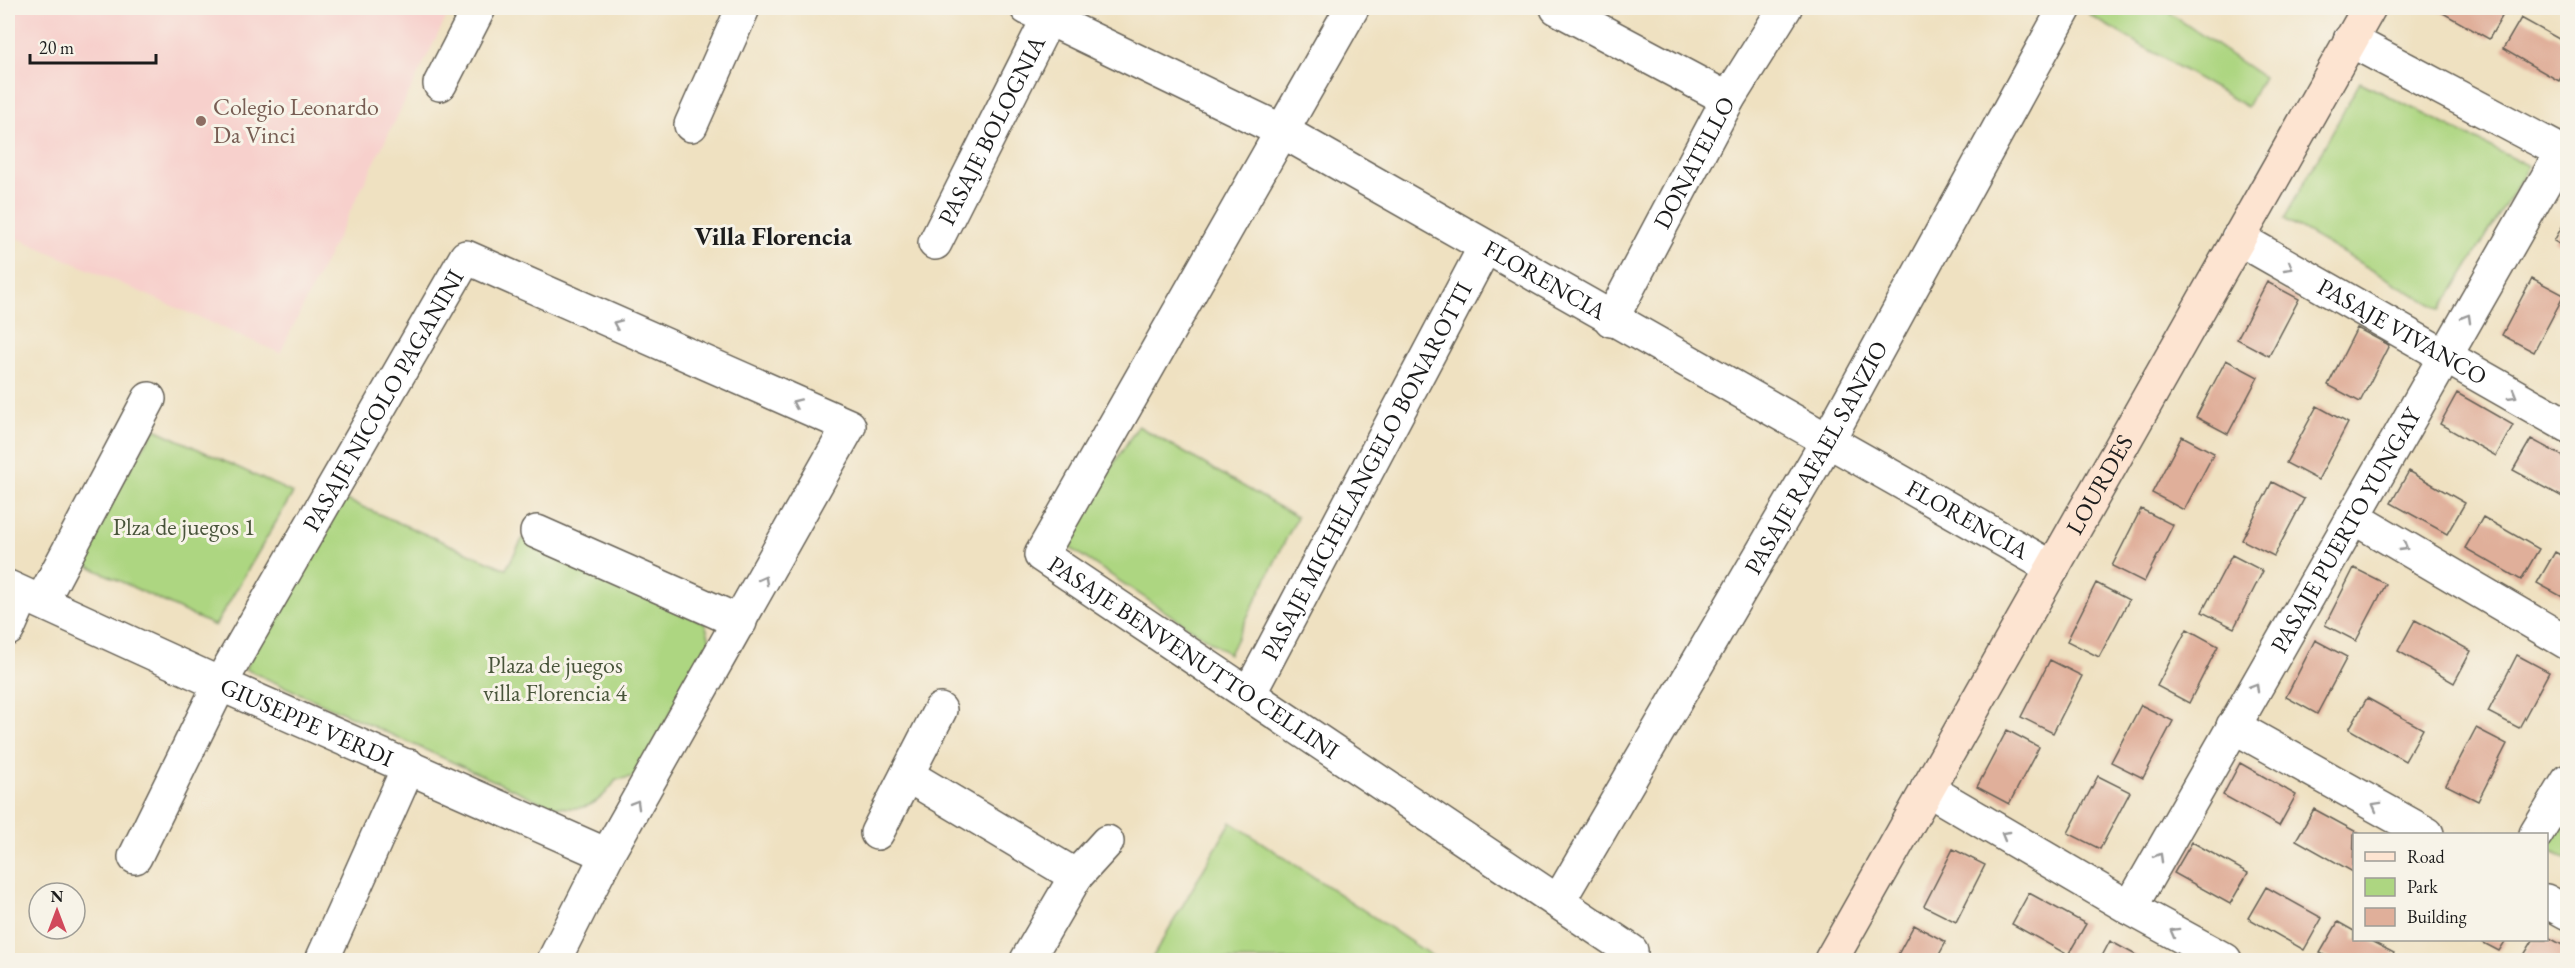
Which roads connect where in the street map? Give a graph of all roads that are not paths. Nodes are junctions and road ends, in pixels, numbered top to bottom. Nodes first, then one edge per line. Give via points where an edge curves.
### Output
1 (479, 8) edge
2 (743, 8) edge
3 (1352, 8) edge
4 (1557, 8) edge
5 (1785, 8) edge
6 (2065, 8) edge
7 (2369, 8) edge
8 (1051, 14) edge
9 (2350, 40) junction
10 (440, 84) dead end
11 (1728, 99) junction
12 (691, 125) dead end
13 (1282, 131) junction
14 (2565, 153) edge
15 (2238, 238) junction
16 (935, 243) dead end
17 (1485, 247) junction
18 (1611, 320) junction
19 (2446, 356) junction
20 (149, 399) dead end
21 (2568, 426) edge
22 (1828, 440) junction
23 (2353, 517) junction
24 (537, 532) dead end
25 (2053, 568) junction
26 (24, 595) edge
27 (740, 622) junction
28 (8, 629) edge
29 (2568, 643) edge
30 (220, 684) junction
31 (1249, 694) junction
32 (940, 710) dead end
33 (2233, 726) junction
34 (409, 766) junction
35 (907, 775) junction
36 (2568, 781) edge
37 (1927, 789) junction
38 (877, 833) dead end
39 (2425, 833) edge
40 (2537, 833) edge
41 (1107, 842) dead end
42 (607, 855) junction
43 (135, 857) dead end
44 (1076, 876) junction
45 (1558, 902) junction
46 (2548, 903) edge
47 (2130, 908) junction
48 (2568, 913) edge
49 (1630, 951) dead end
50 (323, 958) dead end
51 (554, 960) edge
52 (1027, 960) edge
53 (1831, 960) edge
54 (2225, 960) edge

1 - 10 street
2 - 12 street
3 - 13 street
4 - 11 street
5 - 11 street, DONATELLO
6 - 22 street, PASAJE RAFAEL SANZIO
7 - 9 street, LOURDES
8 - 13 street, FLORENCIA
8 - 16 street, PASAJE BOLOGNIA
9 - 14 street
9 - 15 street, LOURDES
11 - 18 street, DONATELLO
13 - 17 street, FLORENCIA
13 - 31 street, PASAJE BENVENUTTO CELLINI via 1041,555
19 -> 14 street, PASAJE PUERTO YUNGAY
15 -> 19 street, PASAJE VIVANCO
15 - 25 street, LOURDES
17 - 18 street, FLORENCIA
17 - 31 street, PASAJE MICHELANGELO BONAROTTI
18 - 22 street, FLORENCIA
19 -> 21 street, PASAJE VIVANCO
19 - 23 street, PASAJE PUERTO YUNGAY
20 - 26 street
22 - 25 street, FLORENCIA
22 - 45 street, PASAJE RAFAEL SANZIO
23 -> 29 street
33 -> 23 street, PASAJE PUERTO YUNGAY
24 - 27 street
25 - 37 street, LOURDES
26 - 28 street
26 - 30 street, GIUSEPPE VERDI
27 -> 30 street, PASAJE NICOLO PAGANINI via 849,426 466,257
42 -> 27 street, PASAJE NICOLO PAGANINI
30 - 34 street, GIUSEPPE VERDI
30 - 43 street, PASAJE NICOLO PAGANINI
31 - 45 street, PASAJE BENVENUTTO CELLINI
32 - 35 street
39 -> 33 street
47 -> 33 street, PASAJE PUERTO YUNGAY
34 - 42 street, GIUSEPPE VERDI
34 - 50 street
35 - 38 street
35 - 44 street
36 - 40 street
47 -> 37 street
37 - 53 street, LOURDES
41 - 44 street
42 - 51 street, PASAJE NICOLO PAGANINI
44 - 52 street
45 - 49 street, PASAJE BENVENUTTO CELLINI
46 - 48 street
54 -> 47 street

